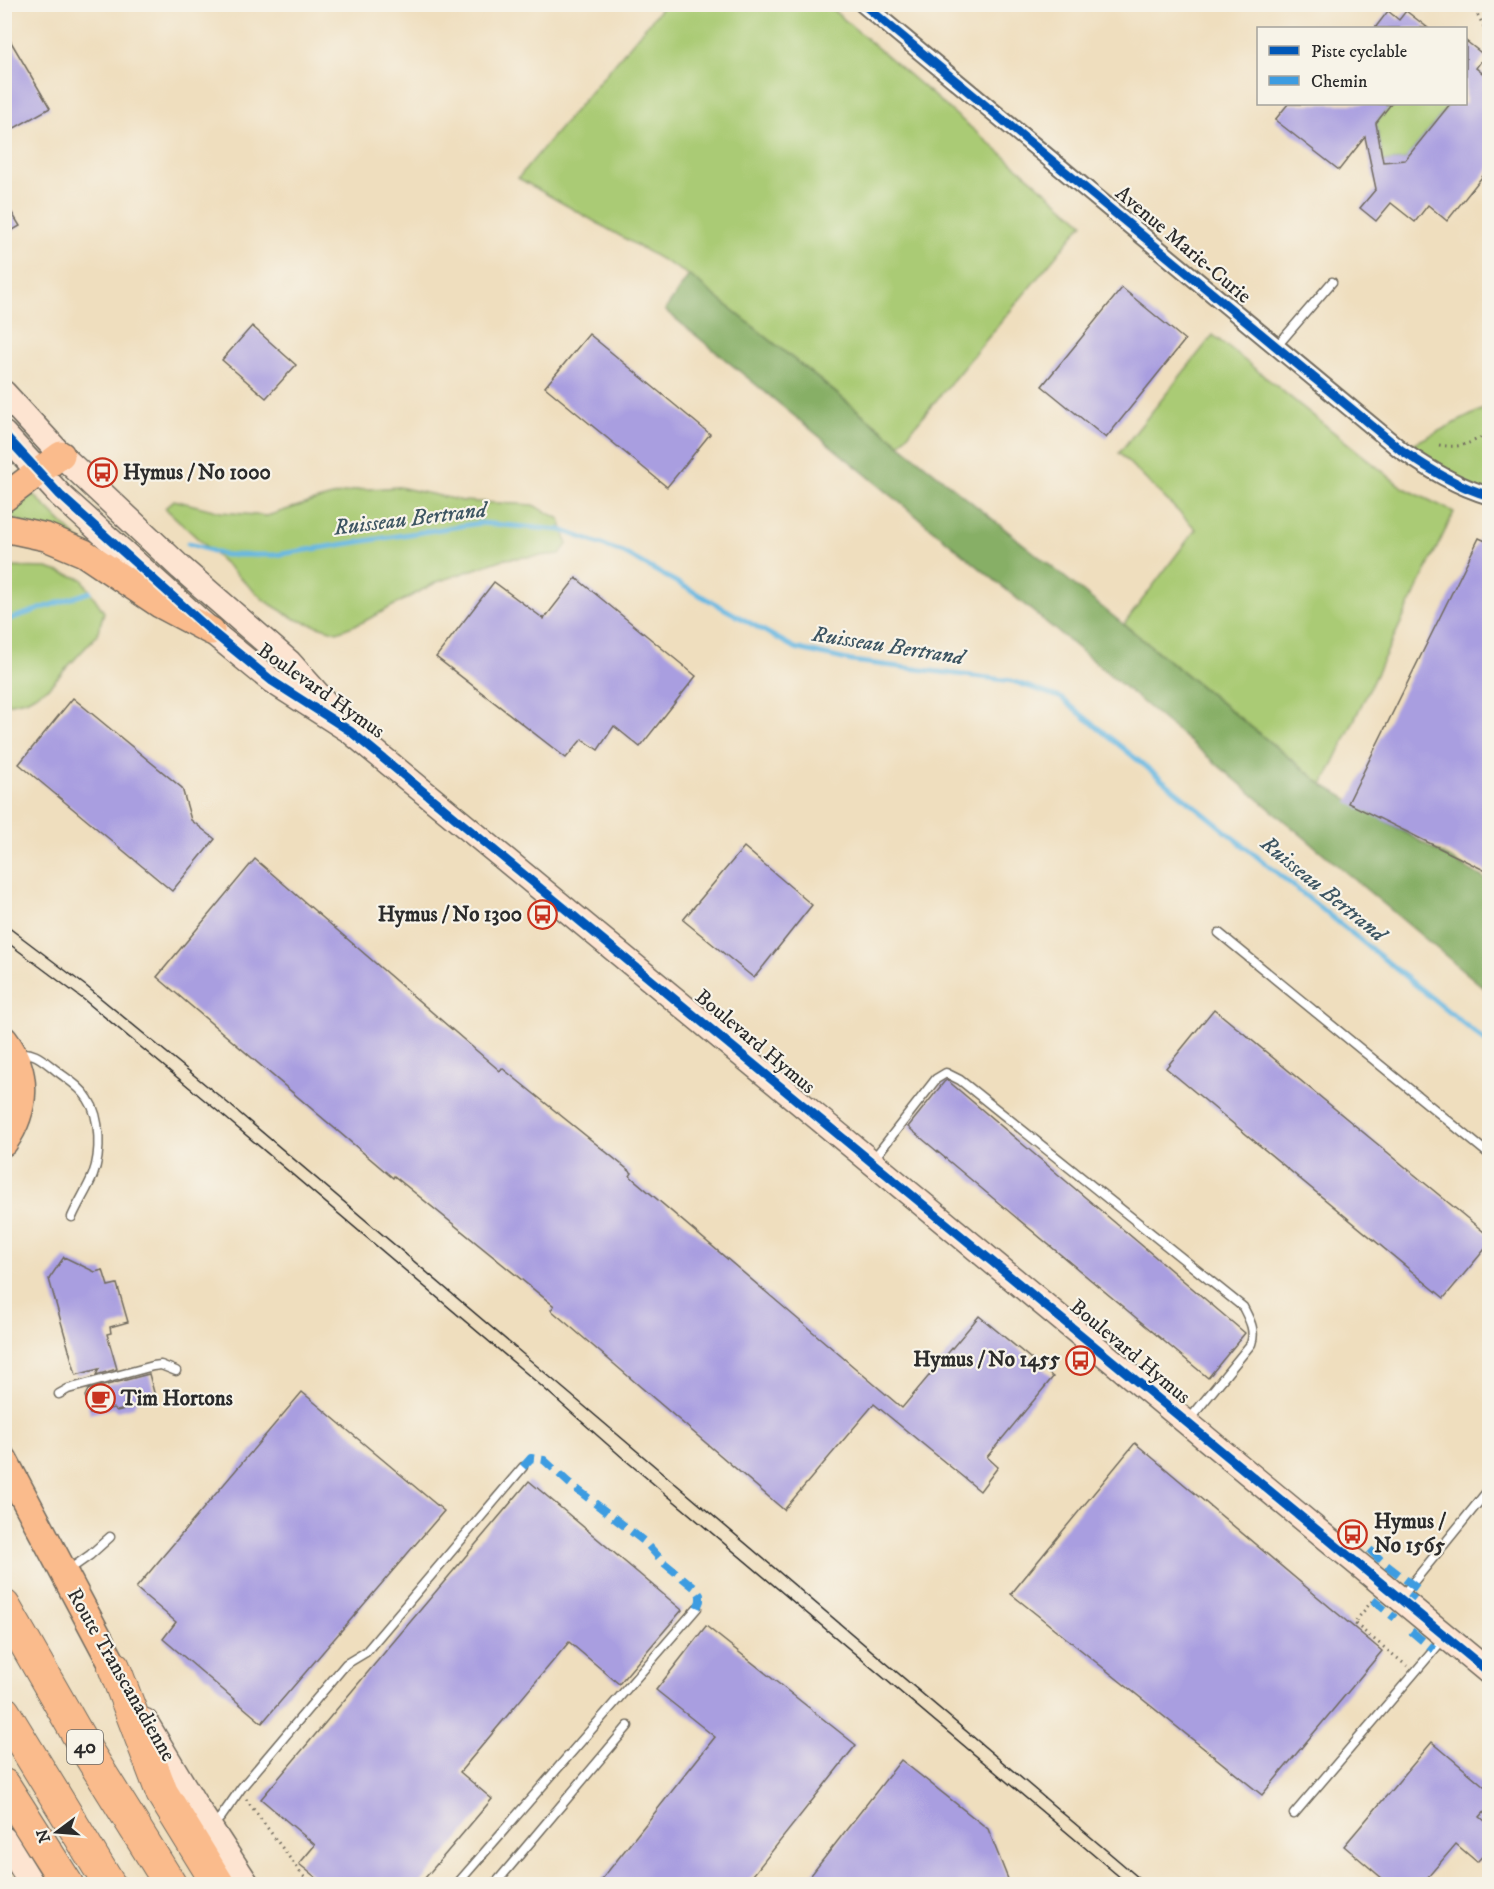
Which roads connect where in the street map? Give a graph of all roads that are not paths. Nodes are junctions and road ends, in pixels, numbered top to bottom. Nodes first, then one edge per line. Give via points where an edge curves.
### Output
1 (863, 4) edge
2 (1332, 282) dead end
3 (1277, 346) junction
4 (4, 393) edge
5 (4, 434) edge
6 (61, 455) junction
7 (39, 472) junction
8 (1490, 496) edge
9 (4, 498) edge
10 (4, 528) edge
11 (211, 631) junction
12 (350, 731) junction
13 (1219, 933) dead end
14 (9, 1047) edge
15 (4, 1142) edge
16 (1490, 1155) edge
17 (872, 1162) junction
18 (72, 1217) dead end
19 (176, 1371) dead end
20 (59, 1394) dead end
21 (1187, 1423) junction
22 (4, 1460) edge
23 (523, 1467) dead end
24 (1490, 1488) edge
25 (110, 1536) dead end
26 (63, 1573) junction
27 (1400, 1599) junction
28 (4, 1606) edge
29 (697, 1608) dead end
30 (1445, 1637) junction
31 (114, 1667) junction
32 (1490, 1673) edge
33 (4, 1712) edge
34 (628, 1726) dead end
35 (4, 1785) edge
36 (1294, 1814) dead end
37 (210, 1827) junction
38 (4, 1839) edge
39 (32, 1884) edge
40 (67, 1884) edge
41 (109, 1884) edge
42 (170, 1884) edge
43 (218, 1884) edge
44 (247, 1884) edge
45 (458, 1884) edge
46 (495, 1884) edge

1 - 3 street, Avenue Marie-Curie
2 - 3 lane
3 - 8 street, Avenue Marie-Curie via 1401,450 1426,467
4 - 6 street, Boulevard Hymus
5 - 7 street, Boulevard Hymus
6 - 7 main road
6 - 12 street, Boulevard Hymus via 181,568 289,662
7 - 9 main road
7 - 11 street, Boulevard Hymus via 96,529
10 - 11 main road via 46,537 84,552 160,604
11 - 12 street, Boulevard Hymus via 272,681
12 - 17 street, Boulevard Hymus
13 - 16 lane
14 - 15 main road via 21,1080 22,1100 17,1120
14 - 18 lane via 40,1058 80,1089 95,1113 96,1163
17 - 21 street, Boulevard Hymus
17 - 21 lane via 936,1079 946,1073 969,1087 1243,1307 1254,1336 1251,1344
19 - 20 lane via 153,1366
21 - 27 street, Boulevard Hymus
22 - 26 main road, Route Transcanadienne
23 - 37 lane via 366,1652 346,1664
24 - 27 lane
25 - 26 lane via 90,1556
26 - 31 main road, Route Transcanadienne
27 - 30 street, Boulevard Hymus
28 - 42 highway, 40 via 87,1751
29 - 45 lane
30 - 32 street, Boulevard Hymus
30 - 36 lane
31 - 37 street, Route Transcanadienne
31 - 43 highway via 162,1793
33 - 41 highway, 40
34 - 46 lane
35 - 40 highway
37 - 44 street, Route Transcanadienne
38 - 39 street

